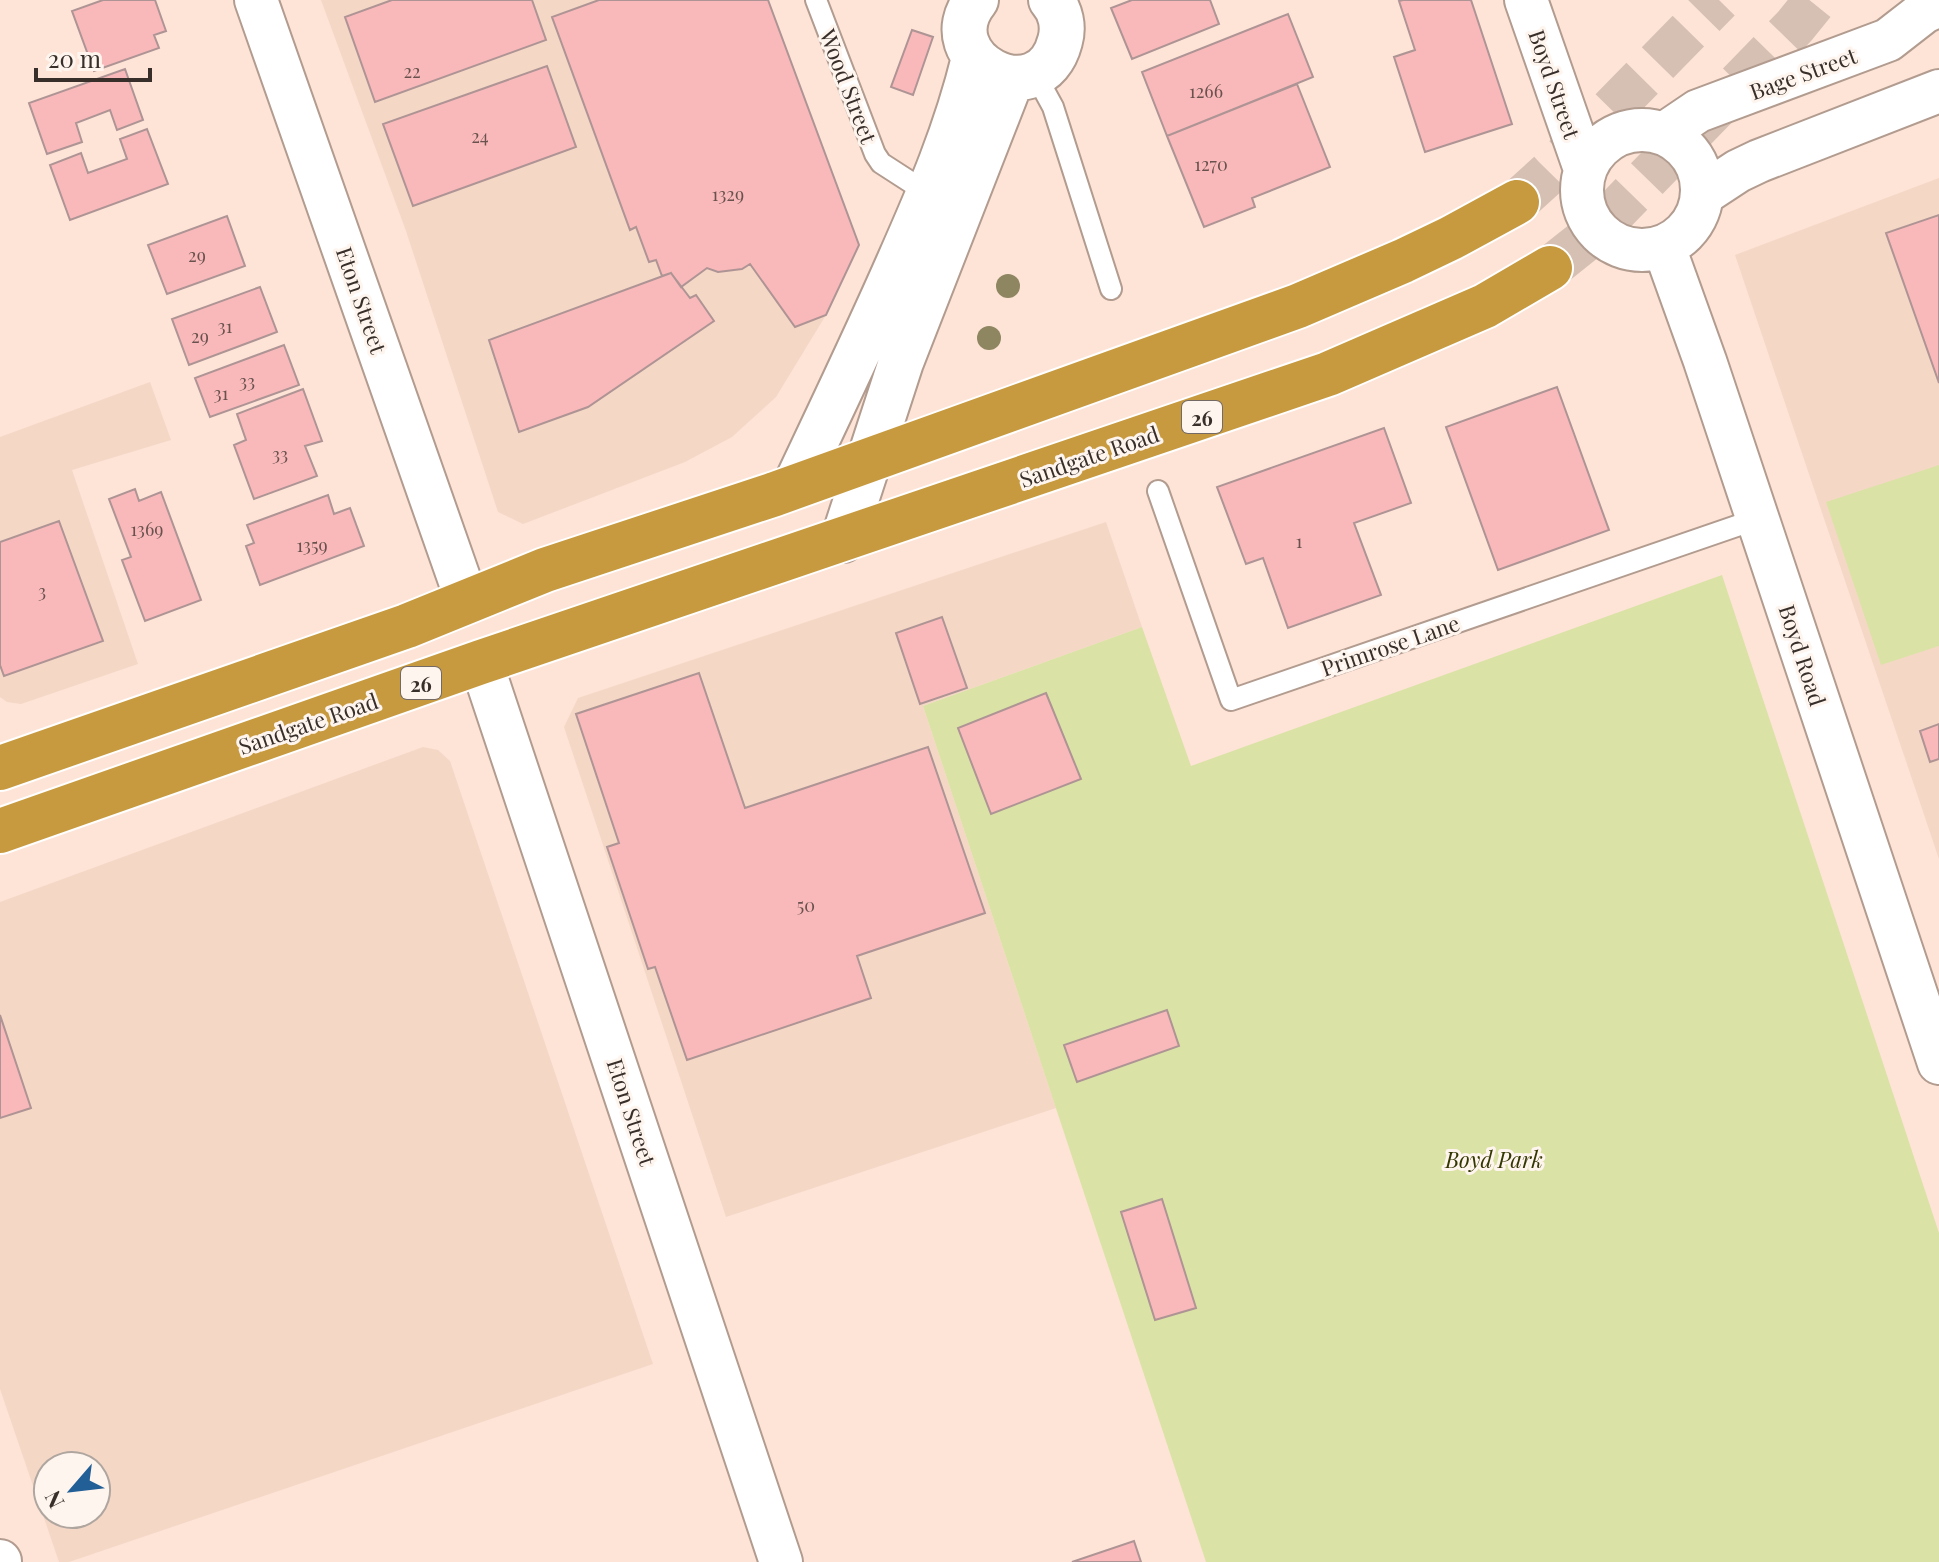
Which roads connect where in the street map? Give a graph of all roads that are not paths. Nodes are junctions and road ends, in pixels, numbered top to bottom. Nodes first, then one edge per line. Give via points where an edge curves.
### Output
1 (256, 0) edge
2 (816, 0) edge
3 (1051, 0) edge
4 (1526, 0) edge
5 (970, 2) edge
6 (1939, 5) edge
7 (974, 58) junction
8 (1024, 76) junction
9 (1939, 91) edge
10 (1664, 134) junction
11 (1585, 169) junction
12 (929, 194) junction
13 (1703, 194) junction
14 (1517, 202) tunnel mouth
15 (1664, 247) junction
16 (1550, 268) tunnel mouth
17 (1111, 289) dead end
18 (870, 459) junction
19 (795, 486) junction
20 (1158, 491) dead end
21 (1757, 519) junction
22 (843, 540) junction
23 (467, 601) junction
24 (481, 662) junction
25 (0, 768) edge
26 (0, 831) edge
27 (1939, 1063) edge
28 (781, 1562) edge

1 - 23 street, Eton Street
2 - 12 lane, Wood Street via 875,154
3 - 8 street via 1061,19 1057,51 1048,64
4 - 11 street, Boyd Street
5 - 7 street via 965,32
6 - 10 street, Bage Street via 1868,49 1698,111
7 - 8 street via 998,76
7 - 12 street via 957,123
8 - 17 lane via 1053,107
8 - 18 street via 901,362
9 - 13 street via 1759,161
10 - 11 street via 1646,129 1626,132 1602,146
10 - 13 street via 1693,158
11 - 15 street via 1583,208 1607,240 1625,249
12 - 19 street
13 - 15 street via 1691,226
14 - 18 highway via 1439,244 1298,306
15 - 21 street, Boyd Road
16 - 22 highway, Sandgate Road / 26 via 1485,306 1328,374
18 - 19 highway
18 - 22 street
19 - 23 highway
20 - 21 lane, Primrose Lane via 1231,700
21 - 27 street, Boyd Road
22 - 24 highway, Sandgate Road / 26
23 - 25 highway
24 - 26 highway, Sandgate Road / 26
24 - 28 street, Eton Street

